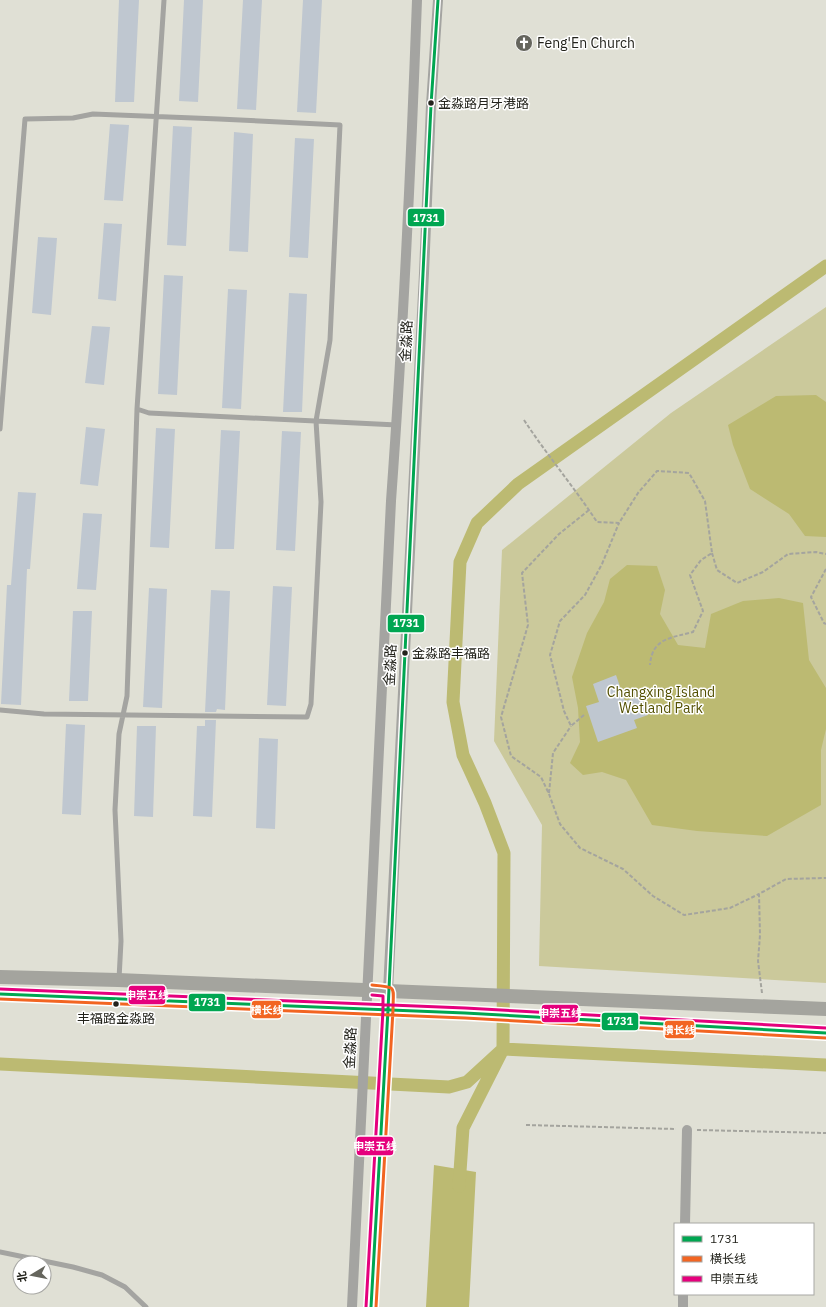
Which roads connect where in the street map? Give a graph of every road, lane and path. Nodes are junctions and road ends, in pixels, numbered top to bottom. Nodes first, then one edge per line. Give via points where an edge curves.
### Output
1 (164, 0) edge
2 (417, 0) edge
3 (438, 0) edge
4 (156, 116) junction
5 (137, 409) junction
6 (524, 420) dead end
7 (316, 421) junction
8 (396, 425) junction
9 (0, 429) edge
10 (589, 510) junction
11 (619, 524) junction
12 (712, 553) junction
13 (826, 554) edge
14 (826, 569) edge
15 (826, 624) edge
16 (650, 665) dead end
17 (0, 710) edge
18 (124, 715) junction
19 (584, 715) dead end
20 (572, 726) junction
21 (549, 794) junction
22 (826, 878) edge
23 (759, 894) junction
24 (0, 977) edge
25 (118, 980) junction
26 (366, 990) junction
27 (388, 991) junction
28 (0, 994) edge
29 (764, 1006) junction
30 (366, 1009) junction
31 (826, 1009) edge
32 (388, 1010) junction
33 (826, 1033) edge
34 (687, 1130) dead end
35 (685, 1223) edge
36 (0, 1252) edge
37 (683, 1295) edge
38 (146, 1307) edge
39 (352, 1307) edge
40 (370, 1307) edge
41 (683, 1307) edge

1 - 4 lane
2 - 8 street, 金淼路
3 - 27 street, 金淼路
4 - 5 lane
4 - 7 lane via 340,125 330,340
4 - 9 lane via 93,114 73,118 25,119
5 - 7 lane via 149,413
5 - 18 lane via 127,696
6 - 10 path
7 - 8 lane
7 - 18 lane via 321,502 311,704 307,717
8 - 26 street, 金淼路
10 - 11 path via 597,522
10 - 21 path via 559,534 522,573 528,625 501,717 511,756 540,776
11 - 12 path via 638,493 657,471 689,473 704,501
11 - 20 path via 585,595 560,621 550,655 564,711
12 - 13 path via 718,570 737,583 763,572 788,554
12 - 16 path via 701,560 690,575 703,611 693,632 659,643 651,655
14 - 15 path via 811,597
17 - 18 lane via 44,714
18 - 25 lane via 119,734 115,810 121,941
19 - 20 path
20 - 21 path via 553,753
21 - 23 path via 560,824 580,848 623,869 653,896 684,915 730,908
22 - 23 path via 786,879
23 - 29 path via 758,961
24 - 25 street
25 - 26 street
26 - 27 street
26 - 30 street, 金淼路
27 - 29 street
27 - 32 street, 金淼路
28 - 30 street
29 - 31 street
30 - 32 street
30 - 39 street, 金淼路
32 - 33 street
32 - 40 street, 金淼路
34 - 35 street
36 - 38 lane via 102,1275 125,1287
37 - 41 street

